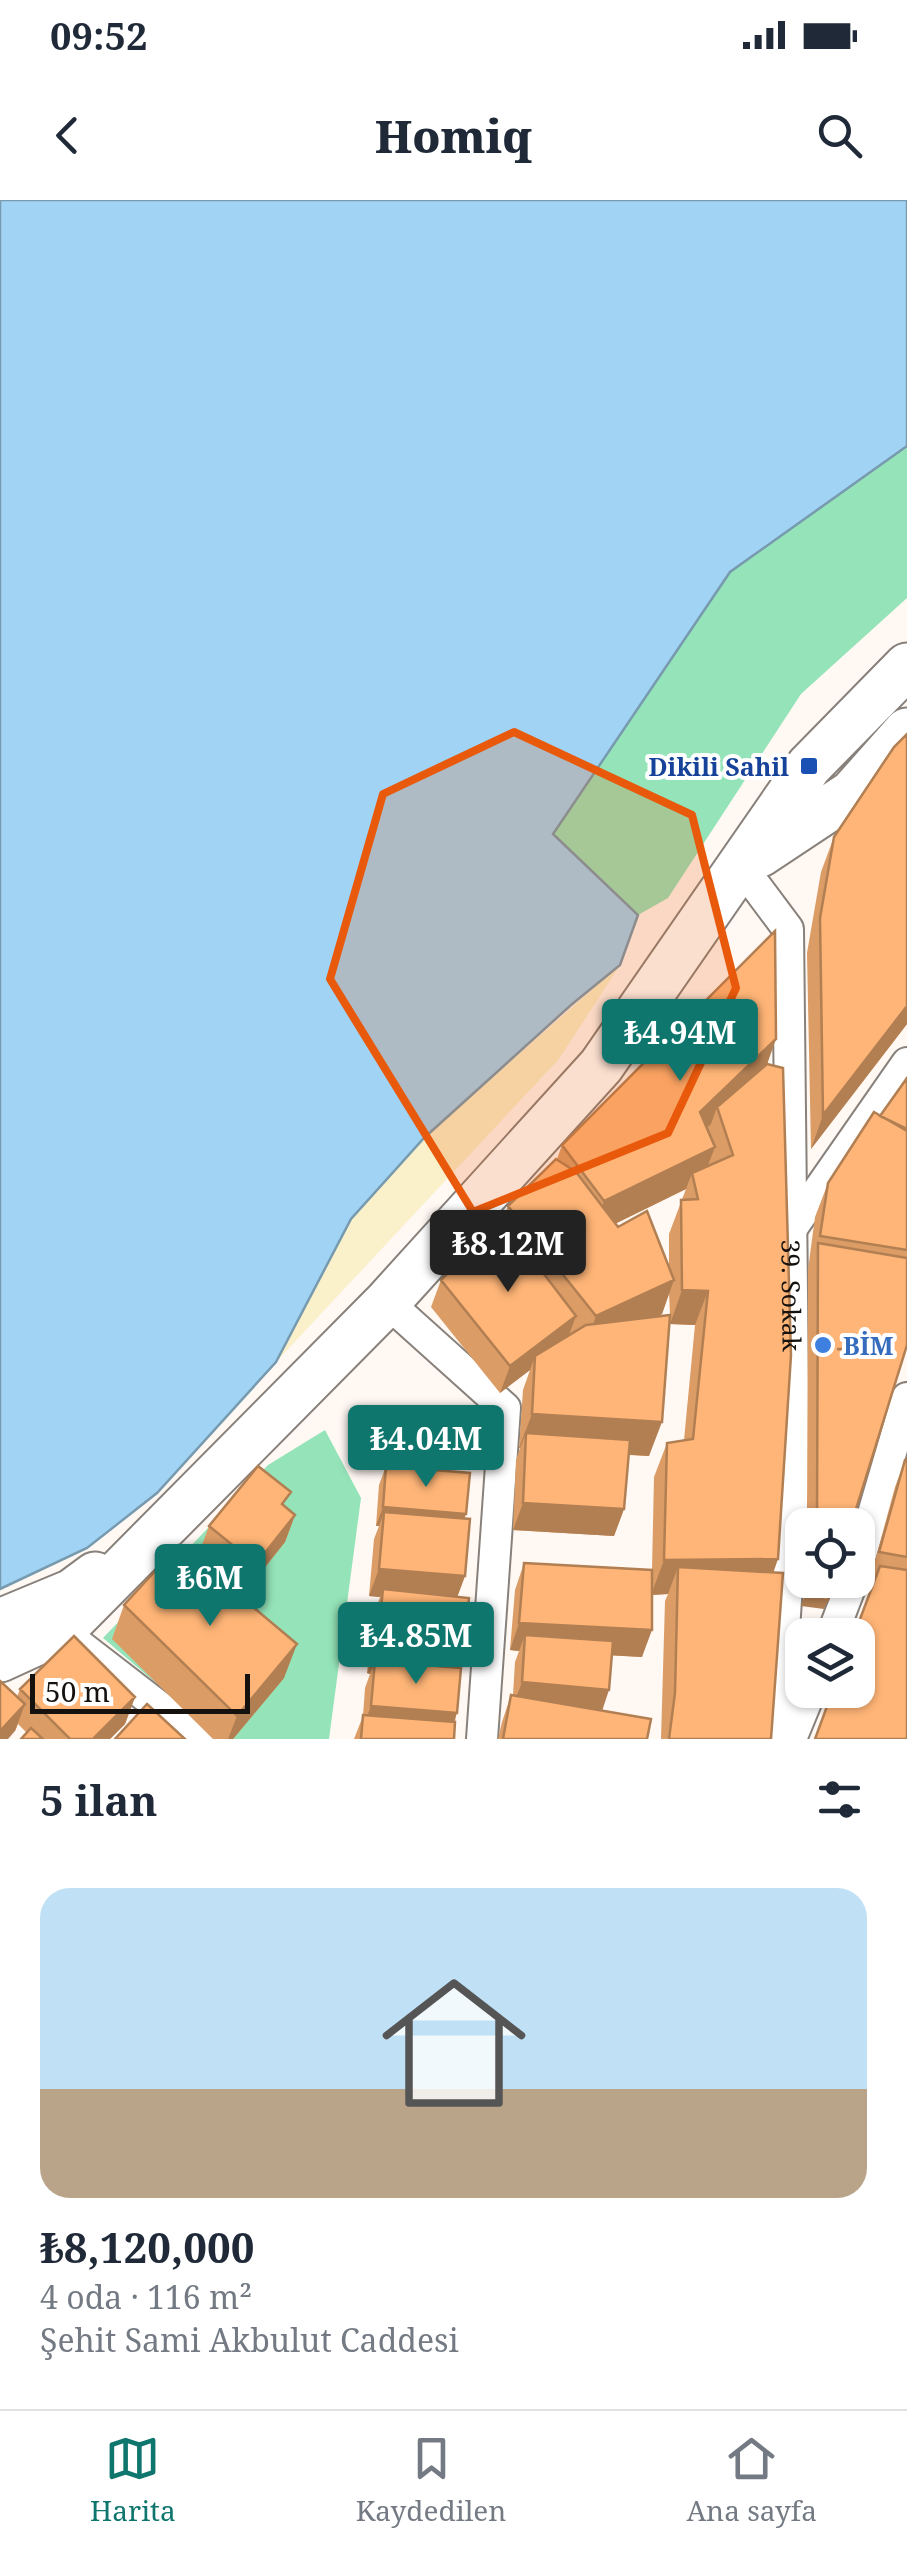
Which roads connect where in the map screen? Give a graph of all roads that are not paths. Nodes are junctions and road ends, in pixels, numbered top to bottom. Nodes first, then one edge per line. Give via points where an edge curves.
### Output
1 (907, 666) edge
2 (907, 731) edge
3 (741, 866) junction
4 (907, 1063) edge
5 (792, 1228) junction
6 (388, 1302) junction
7 (907, 1398) edge
8 (875, 1508) edge
9 (174, 1518) junction
10 (0, 1622) edge
11 (62, 1631) junction
12 (0, 1660) edge
13 (804, 1708) edge
14 (201, 1739) edge
15 (482, 1739) edge
16 (777, 1739) edge
17 (792, 1739) edge

1 - 3 main road via 809,766
2 - 3 main road via 852,793
3 - 5 street, 39. Sokak via 788,929
3 - 6 main road via 602,1066
4 - 5 street
5 - 16 street, 39. Sokak via 794,1476
6 - 9 main road
6 - 15 street via 506,1408
7 - 8 street
9 - 10 main road via 72,1592
9 - 11 main road
11 - 12 main road
11 - 14 street
13 - 17 street

